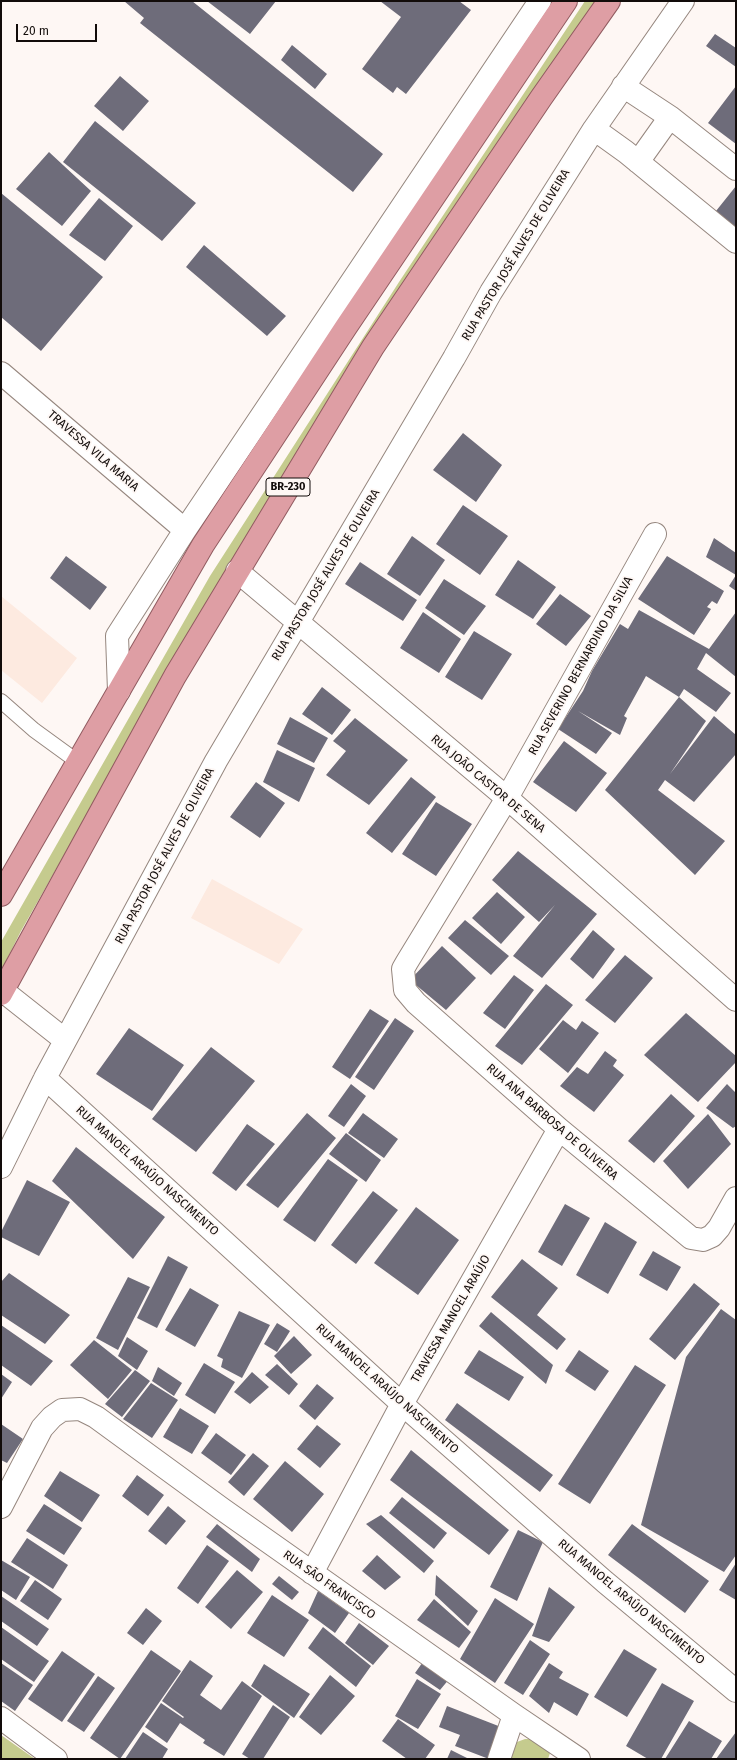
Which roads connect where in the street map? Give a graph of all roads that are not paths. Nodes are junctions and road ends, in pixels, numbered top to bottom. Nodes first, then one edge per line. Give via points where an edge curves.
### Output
1 (540, 1) edge
2 (566, 1) edge
3 (609, 1) edge
4 (683, 1) edge
5 (623, 86) junction
6 (670, 117) junction
7 (594, 129) junction
8 (638, 162) junction
9 (736, 169) edge
10 (736, 242) edge
11 (1, 372) edge
12 (185, 530) junction
13 (655, 534) dead end
14 (237, 571) junction
15 (298, 624) junction
16 (119, 691) junction
17 (1, 701) edge
18 (78, 762) junction
19 (507, 798) junction
20 (1, 895) edge
21 (2, 992) edge
22 (736, 1000) edge
23 (416, 1003) joint
24 (66, 1040) junction
25 (45, 1078) junction
26 (559, 1129) junction
27 (1, 1167) edge
28 (736, 1198) edge
29 (402, 1404) junction
30 (1, 1507) edge
31 (312, 1573) junction
32 (736, 1691) edge
33 (514, 1715) junction
34 (1, 1718) edge
35 (574, 1758) edge
36 (56, 1759) edge
37 (499, 1759) edge

1 - 12 street
2 - 16 highway, BR-230 via 346,327 203,545
3 - 14 highway, BR-230 via 373,348
4 - 5 street, RUA PASTOR JOSÉ ALVES DE OLIVEIRA
5 - 6 street
5 - 7 street, RUA PASTOR JOSÉ ALVES DE OLIVEIRA
6 - 8 street
6 - 9 street
7 - 8 street
7 - 15 street, RUA PASTOR JOSÉ ALVES DE OLIVEIRA via 491,292
8 - 10 street
11 - 12 street, TRAVESSA VILA MARIA
12 - 16 street via 117,636
13 - 19 street, RUA SEVERINO BERNARDINO DA SILVA
14 - 15 street, RUA JOÃO CASTOR DE SENA
14 - 21 highway, BR-230 via 175,676
15 - 19 street, RUA JOÃO CASTOR DE SENA
15 - 24 street, RUA PASTOR JOSÉ ALVES DE OLIVEIRA via 216,761
16 - 18 highway, BR-230
17 - 18 lane via 34,730
18 - 20 highway, BR-230
19 - 22 street, RUA JOÃO CASTOR DE SENA
19 - 23 street, RUA SEVERINO BERNARDINO DA SILVA via 403,969 405,990
21 - 24 street
23 - 26 street, RUA ANA BARBOSA DE OLIVEIRA
24 - 25 street, RUA PASTOR JOSÉ ALVES DE OLIVEIRA
25 - 27 street, RUA PASTOR JOSÉ ALVES DE OLIVEIRA
25 - 29 street, RUA MANOEL ARAÚJO NASCIMENTO
26 - 28 street, RUA ANA BARBOSA DE OLIVEIRA via 691,1238 703,1240 712,1236
26 - 29 street, TRAVESSA MANOEL ARAÚJO
29 - 31 street, TRAVESSA MANOEL ARAÚJO
29 - 32 street, RUA MANOEL ARAÚJO NASCIMENTO via 605,1582
30 - 31 street, RUA SÃO FRANCISCO via 42,1428 62,1410 80,1409 96,1417
31 - 33 street, RUA SÃO FRANCISCO
33 - 35 street, RUA SÃO FRANCISCO
33 - 37 street
34 - 36 street

